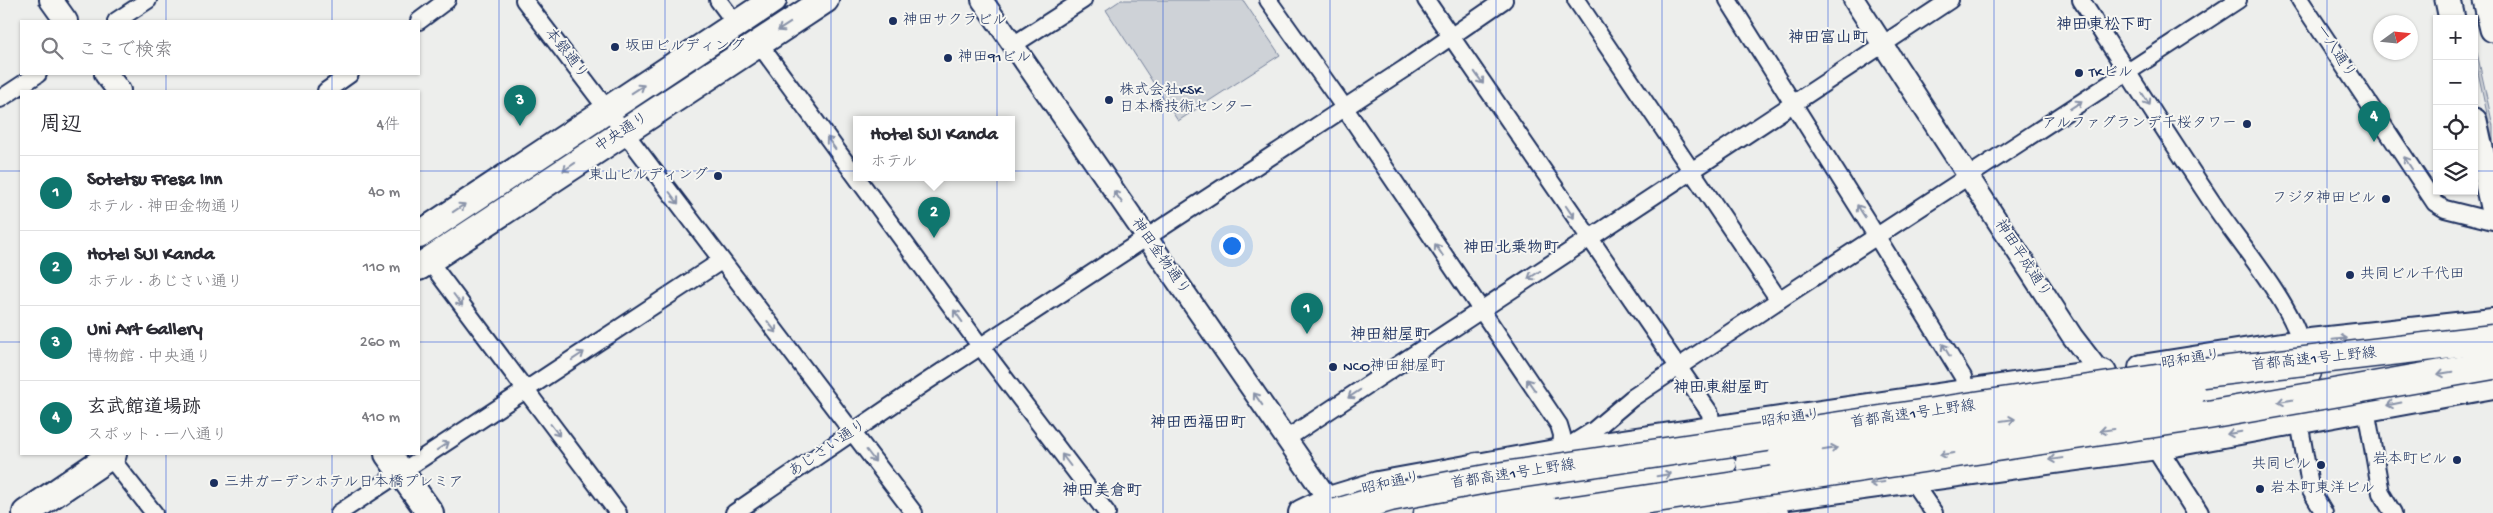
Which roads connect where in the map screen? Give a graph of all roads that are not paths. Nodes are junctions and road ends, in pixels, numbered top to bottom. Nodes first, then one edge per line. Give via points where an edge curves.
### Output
1 (50, 0) edge
2 (148, 0) edge
3 (447, 0) edge
4 (524, 0) edge
5 (718, 0) edge
6 (773, 0) edge
7 (825, 0) edge
8 (982, 0) edge
9 (1083, 0) edge
10 (1268, 0) edge
11 (1426, 0) edge
12 (1504, 0) edge
13 (1576, 0) edge
14 (1728, 0) edge
15 (1854, 0) edge
16 (1950, 0) edge
17 (2081, 0) edge
18 (2238, 0) edge
19 (2300, 0) edge
20 (2448, 0) edge
21 (2486, 0) edge
22 (2451, 15) edge
23 (65, 20) edge
24 (118, 20) edge
25 (420, 21) edge
26 (736, 24) junction
27 (2493, 29) edge
28 (1451, 37) junction
29 (759, 44) junction
30 (1883, 44) junction
31 (1013, 45) junction
32 (2128, 72) junction
33 (36, 75) edge
34 (107, 75) edge
35 (349, 75) edge
36 (118, 90) edge
37 (327, 90) edge
38 (0, 99) edge
39 (1793, 104) junction
40 (1344, 107) junction
41 (608, 108) junction
42 (624, 130) junction
43 (2478, 140) edge
44 (1691, 170) junction
45 (853, 172) edge
46 (1968, 177) junction
47 (859, 181) edge
48 (2493, 207) edge
49 (2493, 221) edge
50 (420, 234) edge
51 (1146, 237) junction
52 (1877, 237) junction
53 (1589, 239) junction
54 (721, 261) junction
55 (424, 264) edge
56 (1779, 300) junction
57 (1480, 311) junction
58 (2493, 322) edge
59 (2493, 339) edge
60 (2301, 343) junction
61 (2464, 343) junction
62 (981, 347) junction
63 (2493, 365) edge
64 (1677, 368) junction
65 (2101, 374) junction
66 (2493, 385) edge
67 (526, 391) junction
68 (1965, 394) junction
69 (2366, 409) junction
70 (2300, 421) junction
71 (1712, 431) junction
72 (853, 433) junction
73 (1286, 439) junction
74 (2157, 446) junction
75 (420, 449) edge
76 (1561, 452) junction
77 (111, 455) edge
78 (410, 455) edge
79 (1750, 462) dead end
80 (395, 463) edge
81 (1722, 466) dead end
82 (1477, 467) junction
83 (1910, 478) junction
84 (1666, 504) edge
85 (1775, 506) edge
86 (1334, 509) edge
87 (26, 513) edge
88 (154, 513) edge
89 (339, 513) edge
90 (430, 513) edge
91 (618, 513) edge
92 (734, 513) edge
93 (914, 513) edge
94 (1106, 513) edge
95 (1302, 513) edge
96 (1428, 513) edge
97 (1556, 513) edge
98 (1934, 513) edge
99 (2198, 513) edge
100 (2324, 513) edge
101 (2393, 513) edge

1 - 23 main road
2 - 24 street
3 - 25 street
4 - 41 street, 本銀通り
5 - 26 street
6 - 26 highway, 中央通り
7 -> 29 highway, 中央通り
8 - 31 street, 神田金物通り
9 - 31 street
10 - 40 street
11 - 28 street
12 - 28 street, あじさい通り
13 - 44 street
14 - 39 street
15 - 30 street, 神田平成通り
16 - 30 street
17 - 32 street
18 - 32 street
49 -> 19 street, 一八通り via 2444,209 2435,203
20 - 22 main road
21 - 27 main road
41 -> 26 highway, 中央通り
28 - 40 street, あじさい通り
28 -> 53 street
29 - 42 highway, 中央通り
45 -> 29 street
30 - 39 street
30 - 46 street, 神田平成通り
51 -> 31 street, 神田金物通り
46 -> 32 street
32 -> 60 street via 2280,300 2297,327
33 - 38 street
34 - 36 main road
35 - 37 street
39 - 44 street
52 -> 39 street
40 - 51 street, あじさい通り
57 -> 40 street
41 - 42 street, 本銀通り
50 -> 41 highway, 中央通り
42 -> 54 street, 本銀通り
42 -> 55 highway, 中央通り
43 - 48 main road
44 - 53 street
44 - 56 street
46 - 52 street
46 - 65 street, 神田平成通り via 2072,336
62 -> 47 street
51 - 62 street, あじさい通り
73 -> 51 street, 神田金物通り
52 - 56 street
68 -> 52 street via 1963,377
53 -> 57 street
53 - 64 street
67 -> 54 street
54 -> 72 street, 本銀通り
55 -> 67 street
56 - 64 street
57 -> 73 street
76 -> 57 street via 1562,435 1558,425
60 -> 58 highway, 昭和通り
59 - 61 highway, 首都高速1号上野線, bridge
60 - 65 highway, 昭和通り
79 -> 61 highway, bridge via 2191,394
61 - 86 highway, 首都高速1号上野線, bridge via 2177,376 1497,477
62 - 72 street, あじさい通り
94 -> 62 street
63 -> 84 highway, 首都高速1号上野線, bridge
64 - 71 street via 1710,413
64 - 76 street
65 - 68 highway, 昭和通り
65 - 74 street, 神田平成通り
66 -> 69 highway
75 -> 67 street
67 -> 91 street
68 - 71 highway, 昭和通り
69 - 70 highway
69 - 101 street via 2381,493
70 -> 74 highway
70 - 100 street via 2311,491
71 - 76 highway, 昭和通り
72 - 92 street, あじさい通り
72 -> 93 street, 本銀通り
73 - 86 street, 神田金物通り
74 -> 83 highway
74 - 99 street, 神田平成通り
76 - 82 highway, 昭和通り
77 - 87 highway
77 - 88 street
80 -> 78 street
80 - 89 street
80 - 90 highway
82 -> 81 highway via 1548,481 1600,484
82 - 86 highway, 昭和通り via 1378,485
83 -> 85 highway
83 - 98 street
84 - 85 highway
84 - 96 highway, bridge via 1516,500
84 - 97 highway, 首都高速1号上野線, bridge
86 - 95 highway, 昭和通り

